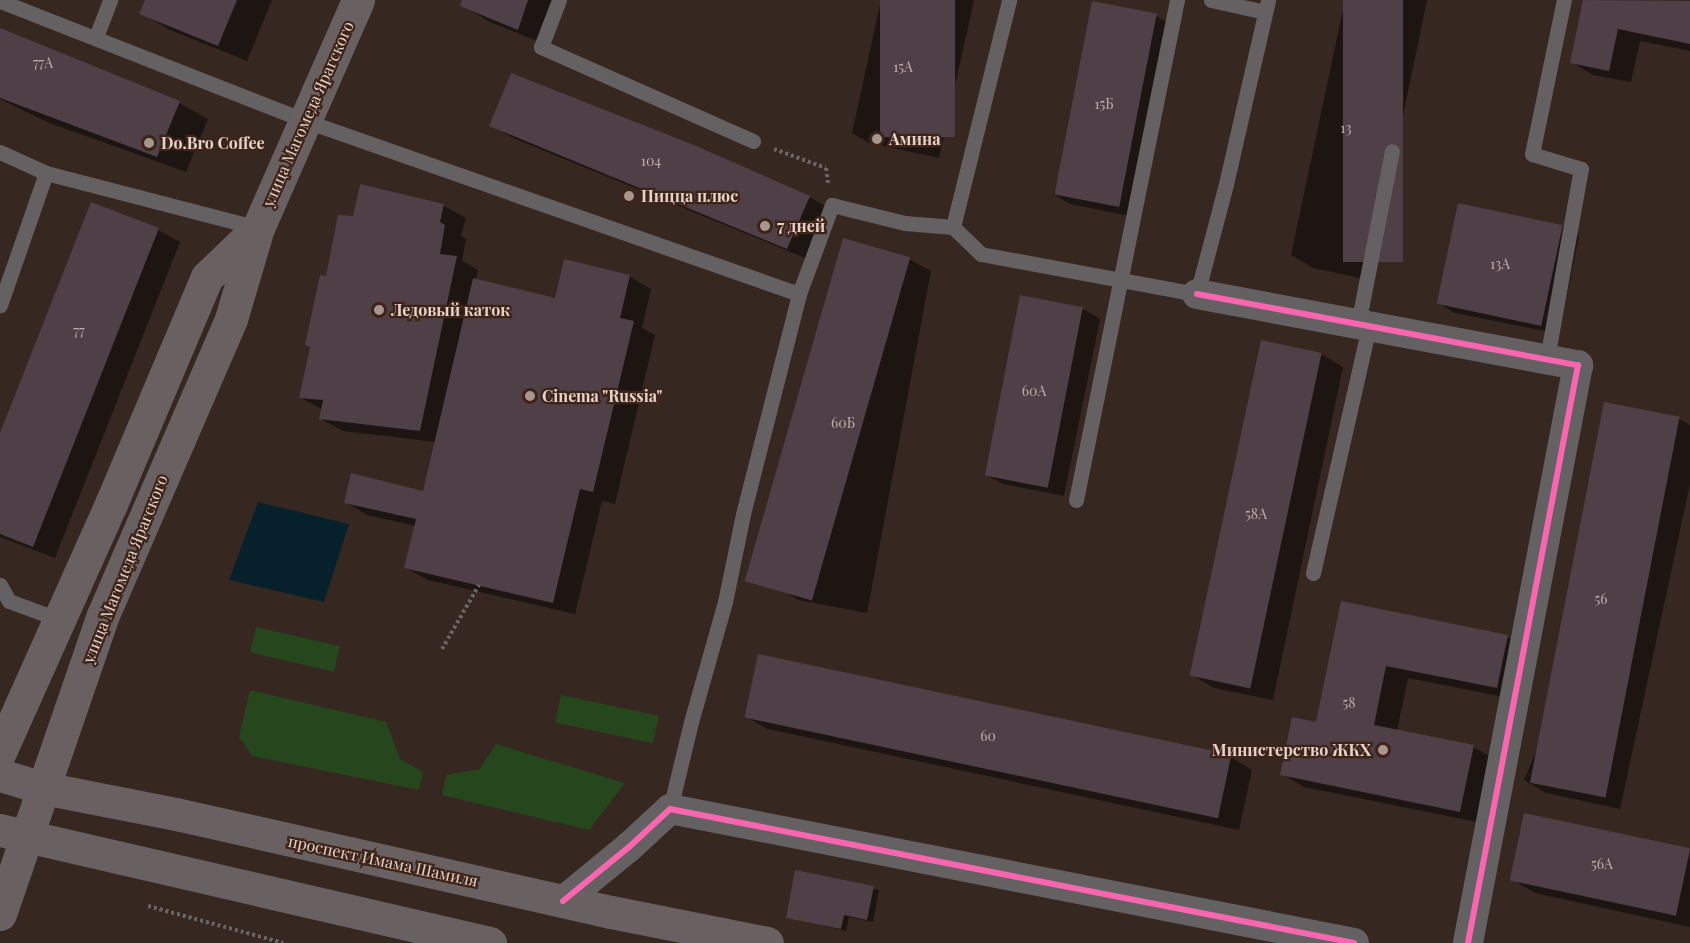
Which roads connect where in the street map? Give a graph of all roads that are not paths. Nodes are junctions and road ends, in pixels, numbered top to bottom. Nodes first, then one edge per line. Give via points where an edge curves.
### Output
1 (110, 0) edge
2 (358, 0) edge
3 (559, 0) edge
4 (1009, 0) edge
5 (1177, 0) edge
6 (1211, 0) edge
7 (1564, 0) edge
8 (0, 1) edge
9 (1267, 6) edge
10 (96, 37) junction
11 (306, 121) junction
12 (753, 141) road end
13 (1392, 151) dead end
14 (0, 152) edge
15 (46, 173) junction
16 (953, 227) junction
17 (258, 228) junction
18 (1119, 279) junction
19 (799, 294) junction
20 (1197, 294) junction
21 (0, 305) edge
22 (1363, 325) junction
23 (1547, 359) junction
24 (1076, 500) dead end
25 (1313, 573) dead end
26 (0, 585) edge
27 (58, 619) junction
28 (0, 752) edge
29 (0, 776) edge
30 (44, 788) junction
31 (670, 809) junction
32 (14, 834) edge
33 (563, 901) junction
34 (0, 914) edge
35 (490, 943) edge
36 (767, 943) edge
37 (1354, 943) edge
38 (1468, 943) edge

1 - 10 lane
2 - 11 main road, улица Магомеда Ярагского
3 - 12 lane via 541,47
4 - 16 lane
5 - 18 lane
6 - 9 lane
7 - 23 lane via 1532,154 1581,169
8 - 10 lane
9 - 20 lane
10 - 11 lane
11 - 17 main road, улица Магомеда Ярагского
11 - 19 lane
13 - 22 lane
14 - 15 lane
15 - 17 lane
15 - 21 lane
16 - 18 lane via 981,254
16 - 19 lane via 905,223 832,205
17 - 27 main road, улица Магомеда Ярагского via 207,277
17 - 30 main road, улица Магомеда Ярагского via 231,319 103,615
18 - 20 lane
18 - 24 lane
19 - 31 lane via 743,513 725,602
20 - 22 street
22 - 23 street
22 - 25 lane
23 - 38 street via 1578,365
26 - 27 lane via 9,602
27 - 28 main road, улица Магомеда Ярагского
29 - 30 main road, проспект Имама Шамиля
30 - 32 main road, улица Магомеда Ярагского
30 - 33 main road, проспект Имама Шамиля
31 - 33 street
31 - 37 street
32 - 34 main road, улица Магомеда Ярагского
32 - 35 main road
33 - 36 main road, проспект Имама Шамиля

